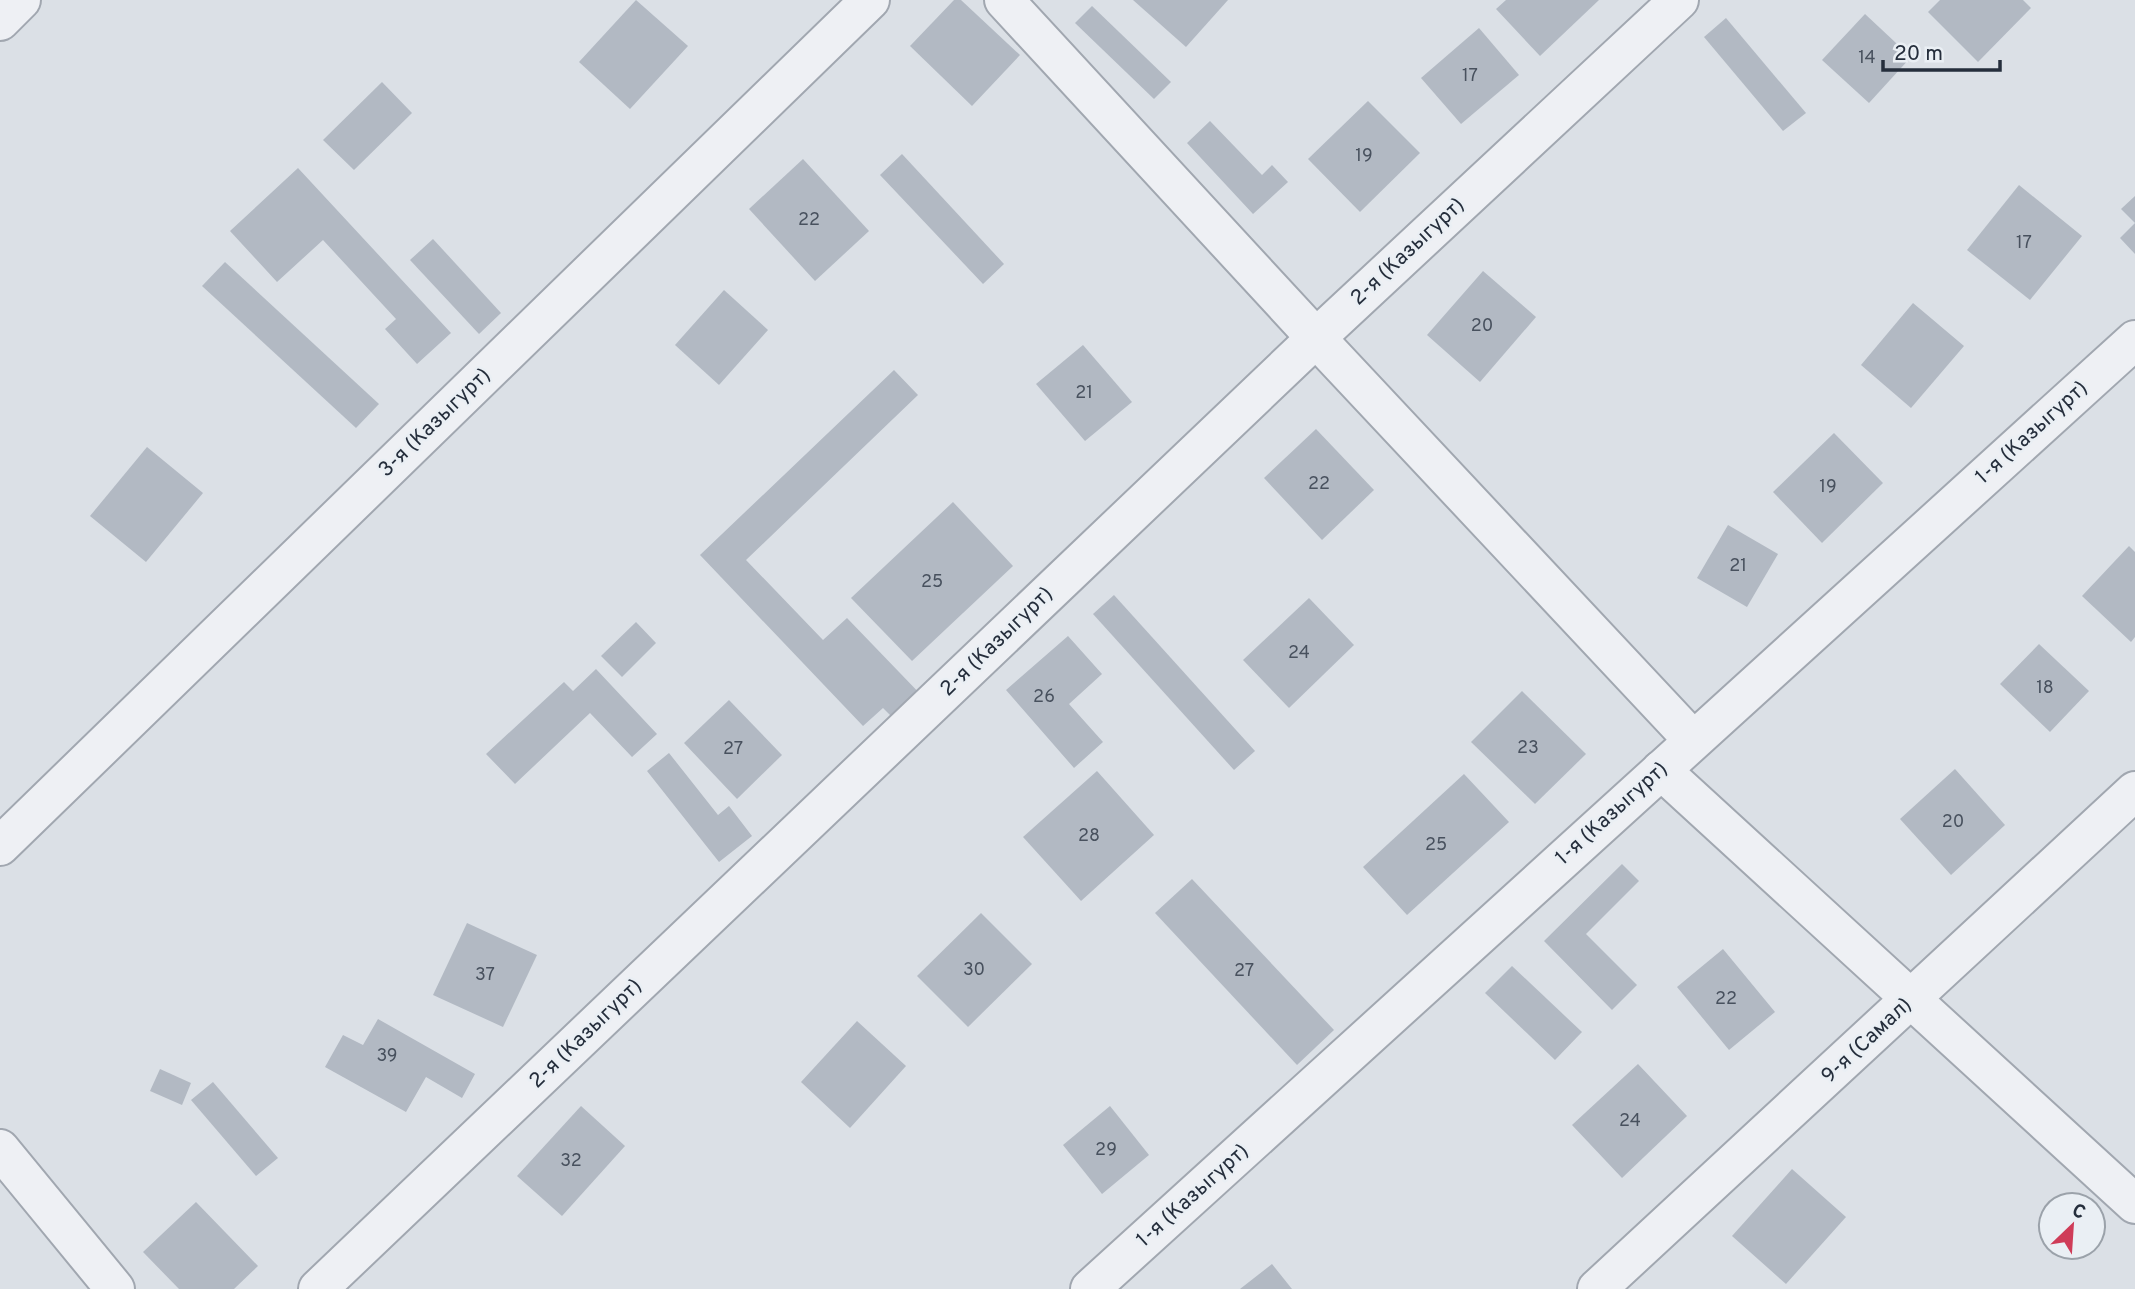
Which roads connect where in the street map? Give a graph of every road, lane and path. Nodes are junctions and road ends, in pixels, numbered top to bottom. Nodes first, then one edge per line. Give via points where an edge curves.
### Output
1 (21, 0) edge
2 (870, 0) edge
3 (1004, 0) edge
4 (1679, 0) edge
5 (0, 20) edge
6 (1316, 338) junction
7 (2135, 340) edge
8 (1693, 740) junction
9 (1661, 770) junction
10 (2135, 791) edge
11 (0, 846) edge
12 (1911, 1001) junction
13 (0, 1149) edge
14 (2135, 1205) edge
15 (115, 1289) edge
16 (318, 1289) edge
17 (1090, 1289) edge
18 (1597, 1289) edge

1 - 5 street
2 - 11 street, 3-я (Казыгурт)
3 - 6 street
4 - 6 street, 2-я (Казыгурт)
6 - 8 street
6 - 16 street, 2-я (Казыгурт)
7 - 8 street, 1-я (Казыгурт)
8 - 9 street, 1-я (Казыгурт)
9 - 12 street
9 - 17 street, 1-я (Казыгурт)
10 - 12 street, 9-я (Самал)
12 - 14 street
12 - 18 street, 9-я (Самал)
13 - 15 street

